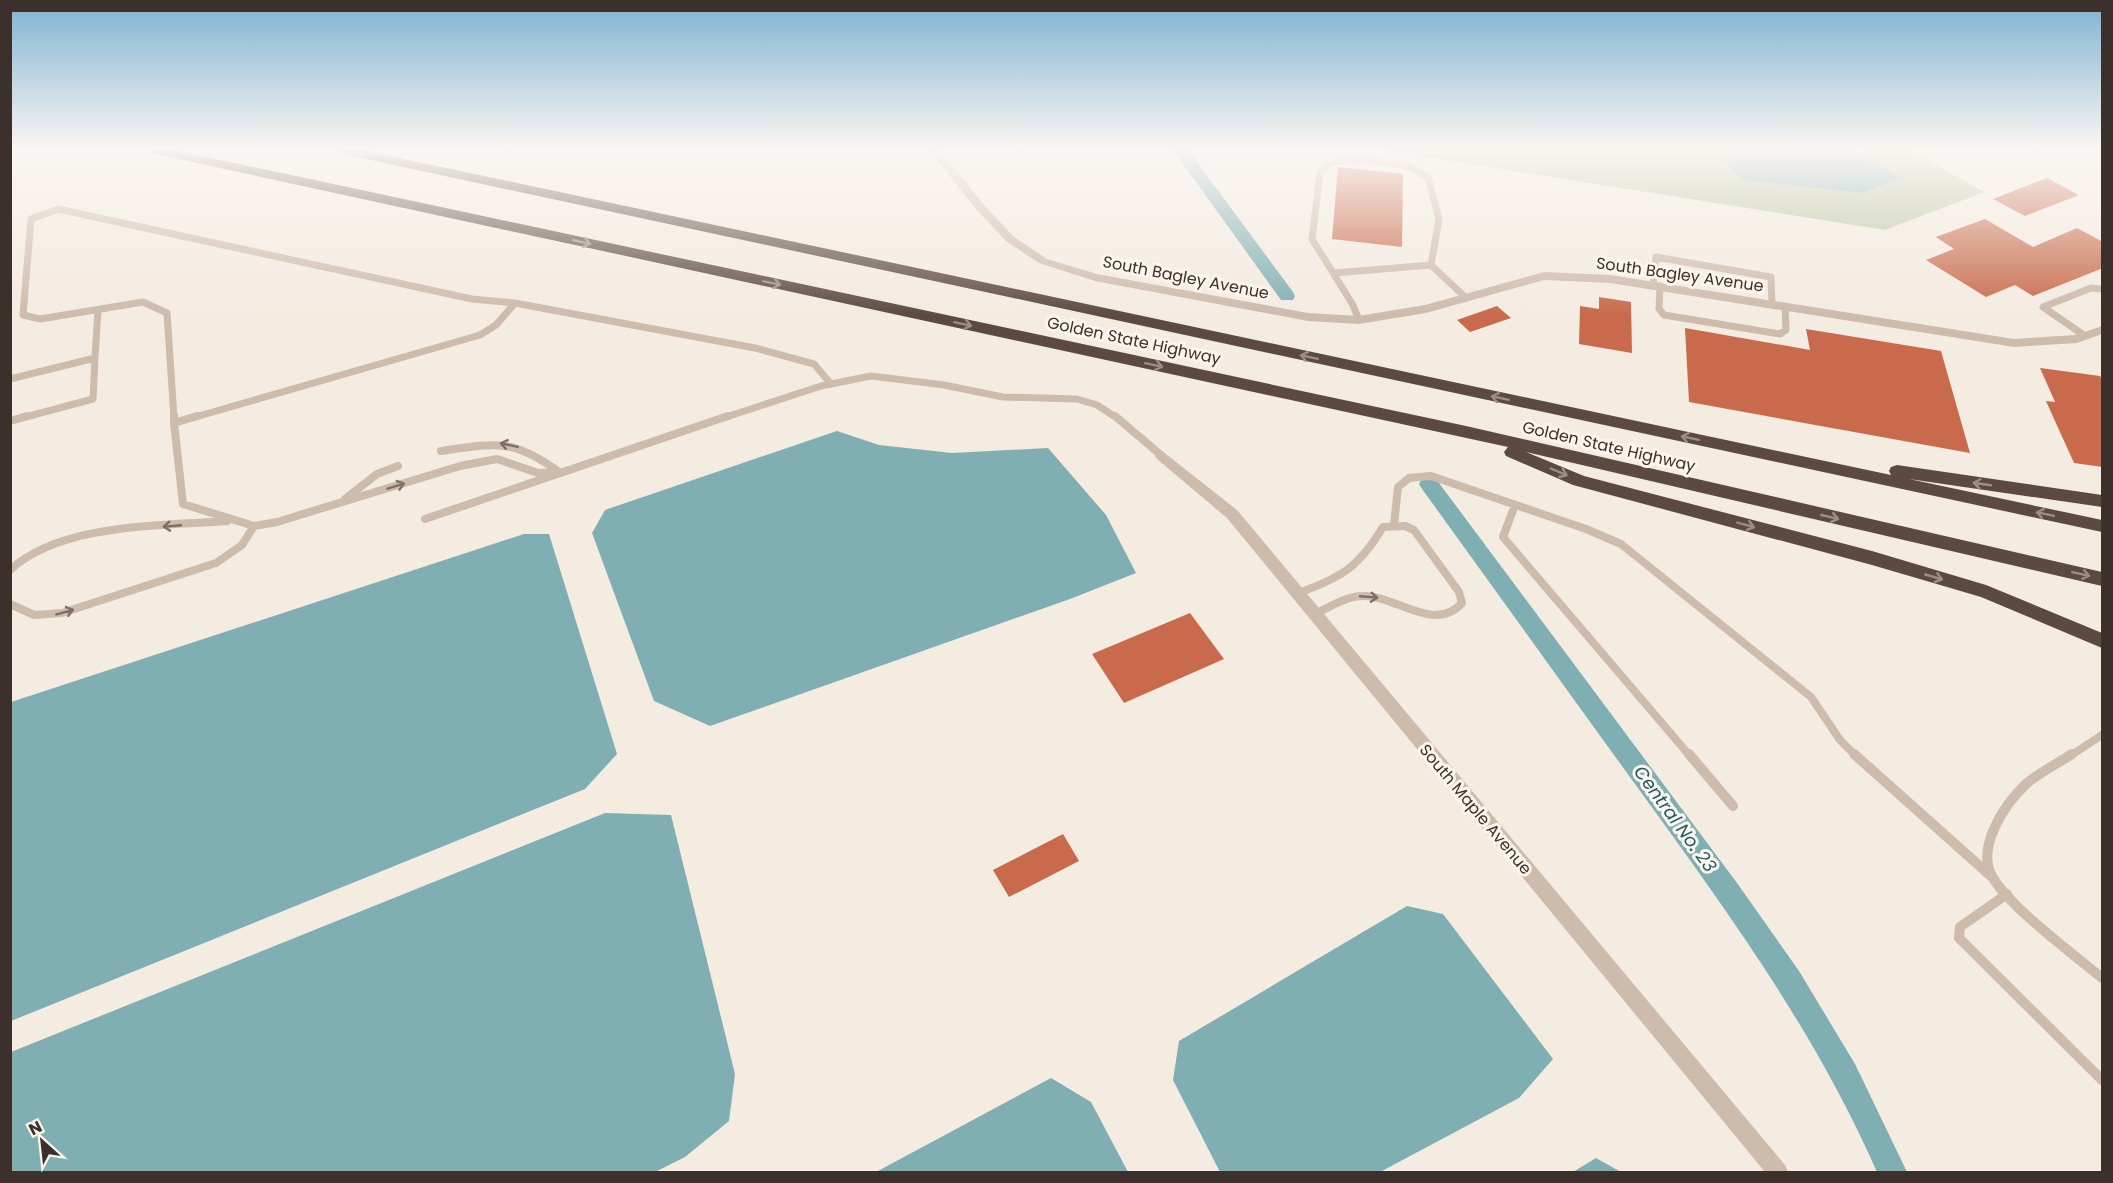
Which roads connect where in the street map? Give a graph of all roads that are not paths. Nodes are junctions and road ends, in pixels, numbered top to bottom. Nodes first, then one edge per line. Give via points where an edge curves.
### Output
1 (412, 205) edge
2 (601, 205) edge
3 (979, 205) edge
4 (1316, 205) edge
5 (1435, 205) edge
6 (1431, 265) junction
7 (1334, 273) junction
8 (1656, 286) junction
9 (2103, 289) edge
10 (1465, 297) junction
11 (516, 303) junction
12 (1772, 304) junction
13 (1785, 306) junction
14 (98, 310) junction
15 (1359, 320) junction
16 (2103, 330) edge
17 (2085, 336) junction
18 (95, 358) junction
19 (10, 379) edge
20 (831, 384) junction
21 (10, 421) edge
22 (174, 423) junction
23 (1466, 432) junction
24 (1727, 446) junction
25 (441, 451) dead end
26 (1162, 456) joint
27 (398, 466) dead end
28 (559, 472) junction
29 (2103, 501) edge
30 (340, 503) junction
31 (1515, 505) junction
32 (425, 519) dead end
33 (231, 521) junction
34 (1394, 525) junction
35 (254, 526) junction
36 (2103, 526) edge
37 (10, 570) edge
38 (2103, 579) edge
39 (1298, 593) junction
40 (10, 604) edge
41 (1315, 614) junction
42 (2103, 642) edge
43 (2103, 735) edge
44 (1733, 806) dead end
45 (1992, 877) junction
46 (2007, 894) junction
47 (2103, 978) edge
48 (2103, 1080) edge
49 (1778, 1173) edge

1 -> 23 highway, Golden State Highway
24 -> 2 highway, Golden State Highway
3 - 15 street, South Bagley Avenue via 1010,239 1043,261 1095,277 1286,313
4 - 7 lane via 1312,239
5 - 6 lane via 1439,219
6 - 7 lane
6 - 10 lane
7 - 15 lane
8 - 10 street, South Bagley Avenue via 1544,276
8 - 12 street, South Bagley Avenue
8 - 12 lane via 1656,257 1771,277
8 - 13 lane via 1659,309 1664,315 1780,334 1786,330
9 - 17 lane via 2091,288 2043,307
10 - 15 street, South Bagley Avenue via 1426,309
11 - 14 lane via 472,299 58,209 31,219 23,315 40,320
11 - 20 lane via 754,348 814,364
11 - 22 lane via 498,326 480,335
12 - 13 street, South Bagley Avenue
13 - 17 street, South Bagley Avenue via 2014,343
14 - 18 lane
14 - 22 lane via 143,302 167,313
16 - 17 street, South Bagley Avenue
18 - 19 lane
18 - 21 lane via 93,399
20 - 26 lane via 871,376 1003,397 1077,399 1097,405 1120,420
20 - 28 lane
22 - 33 lane via 183,504
23 -> 38 highway, Golden State Highway
23 -> 42 highway via 1579,481 1986,592
29 -> 24 highway
36 -> 24 highway, Golden State Highway
28 -> 25 lane via 537,454 505,442
26 - 39 street, South Maple Avenue via 1232,514
27 - 30 lane via 377,474
30 -> 28 lane via 460,466 497,459 538,473
28 - 32 lane
30 - 35 lane
31 - 34 lane via 1431,476 1413,475 1406,477 1394,495
31 - 44 lane via 1503,537
31 - 45 lane via 1621,544 1648,564 1811,697 1840,740 1879,779
33 - 35 lane
33 -> 37 lane via 120,529 81,537 34,552
34 - 39 lane via 1383,527 1344,577
41 -> 34 lane via 1359,596 1402,603 1440,617 1452,614 1462,603 1459,592 1414,530
40 -> 35 lane via 21,613 38,617 62,613 216,563 242,545
39 - 41 street, South Maple Avenue
41 - 49 street, South Maple Avenue
43 - 45 lane via 2026,784 2003,811 1987,844
45 - 46 lane
46 - 47 lane
46 - 48 lane via 1960,927 1959,938

